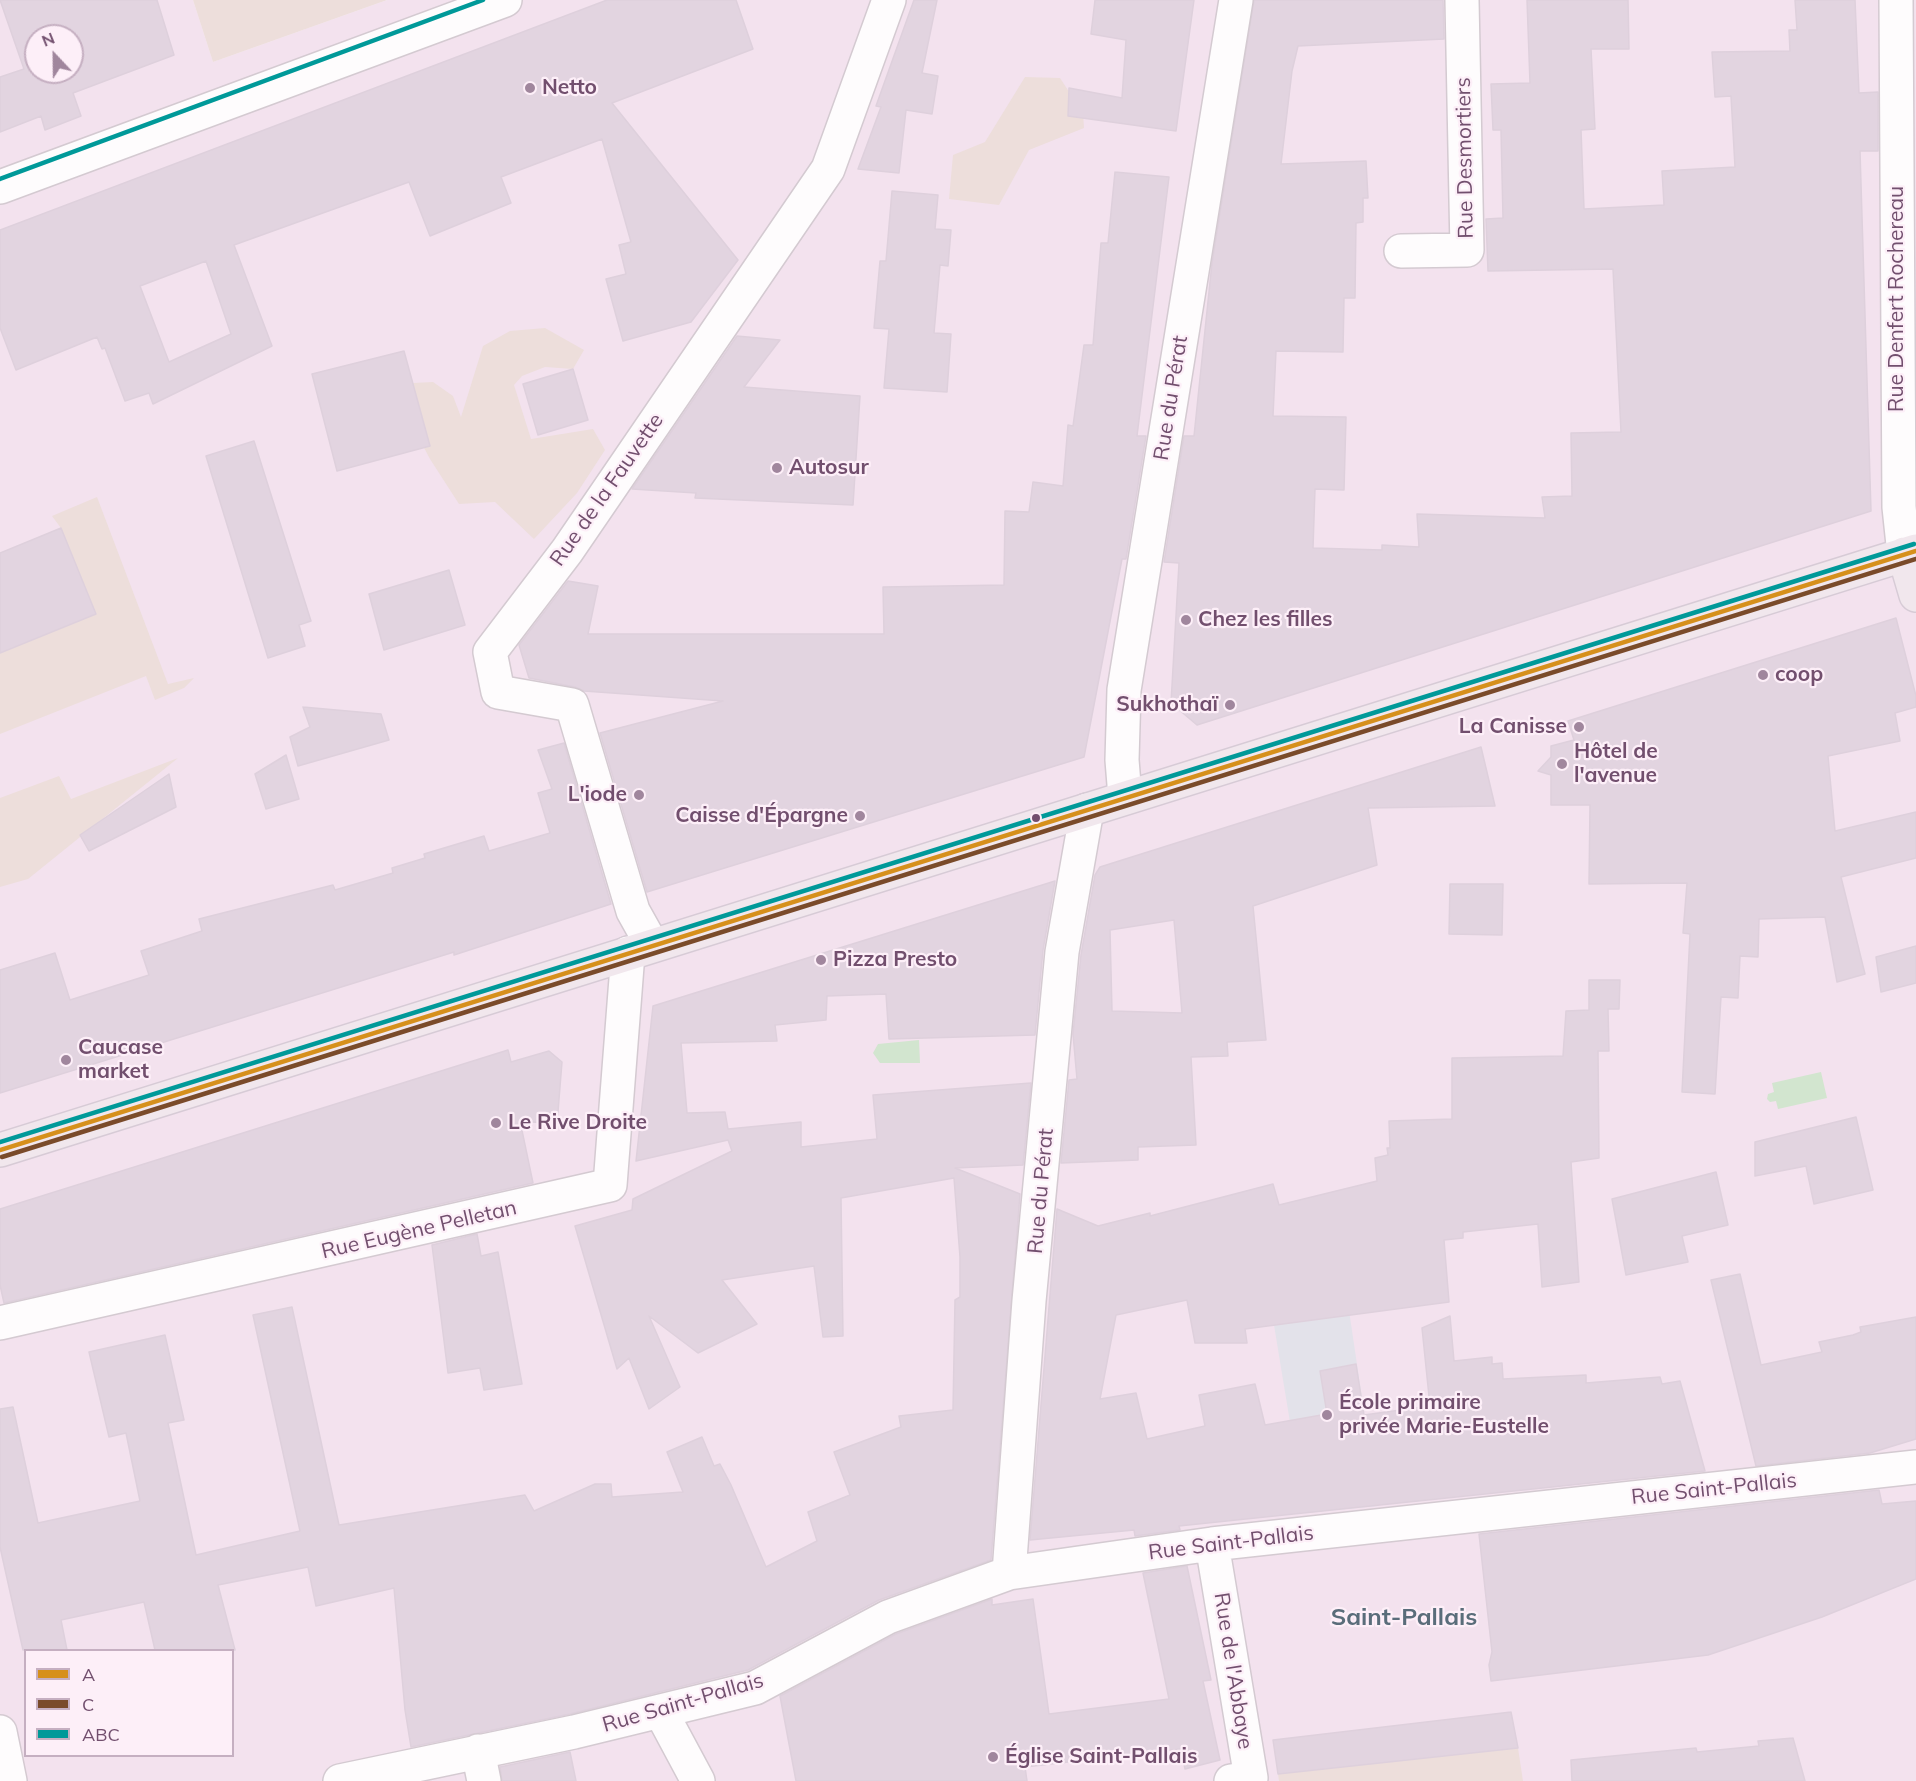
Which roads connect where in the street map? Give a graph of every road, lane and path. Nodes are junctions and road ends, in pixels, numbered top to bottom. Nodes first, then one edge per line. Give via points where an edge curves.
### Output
1 (505, 0) edge
2 (889, 0) edge
3 (1236, 0) edge
4 (1462, 0) edge
5 (1896, 0) edge
6 (0, 187) edge
7 (1401, 251) dead end
8 (1910, 552) edge
9 (1916, 595) edge
10 (1125, 797) junction
11 (1087, 810) junction
12 (640, 949) junction
13 (0, 1150) edge
14 (0, 1323) edge
15 (1916, 1467) edge
16 (1212, 1544) junction
17 (1009, 1573) junction
18 (660, 1712) junction
19 (0, 1732) edge
20 (481, 1766) edge
21 (10, 1781) edge
22 (340, 1781) edge
23 (698, 1781) edge
24 (1231, 1781) edge

1 - 6 street
2 - 12 street, Rue de la Fauvette via 828,170 567,551 490,652 498,692 572,705 633,911
3 - 10 street, Rue du Pérat via 1124,690
4 - 7 street, Rue Desmortiers via 1467,250
5 - 8 street, Rue Denfert Rochereau via 1899,507
8 - 9 main road, Rue Denfert Rochereau
8 - 10 main road
10 - 11 main road
11 - 12 main road
11 - 17 street, Rue du Pérat via 1062,952 1029,1301
12 - 13 main road
12 - 14 street, Rue Eugène Pelletan via 610,1185
15 - 16 street, Rue Saint-Pallais
16 - 17 street, Rue Saint-Pallais
16 - 24 street, Rue de l'Abbaye via 1251,1778
17 - 18 street, Rue Saint-Pallais via 888,1617 754,1688
18 - 20 street, Rue Saint-Pallais via 574,1732
18 - 23 street
19 - 21 street
20 - 22 street, Rue Saint-Pallais

